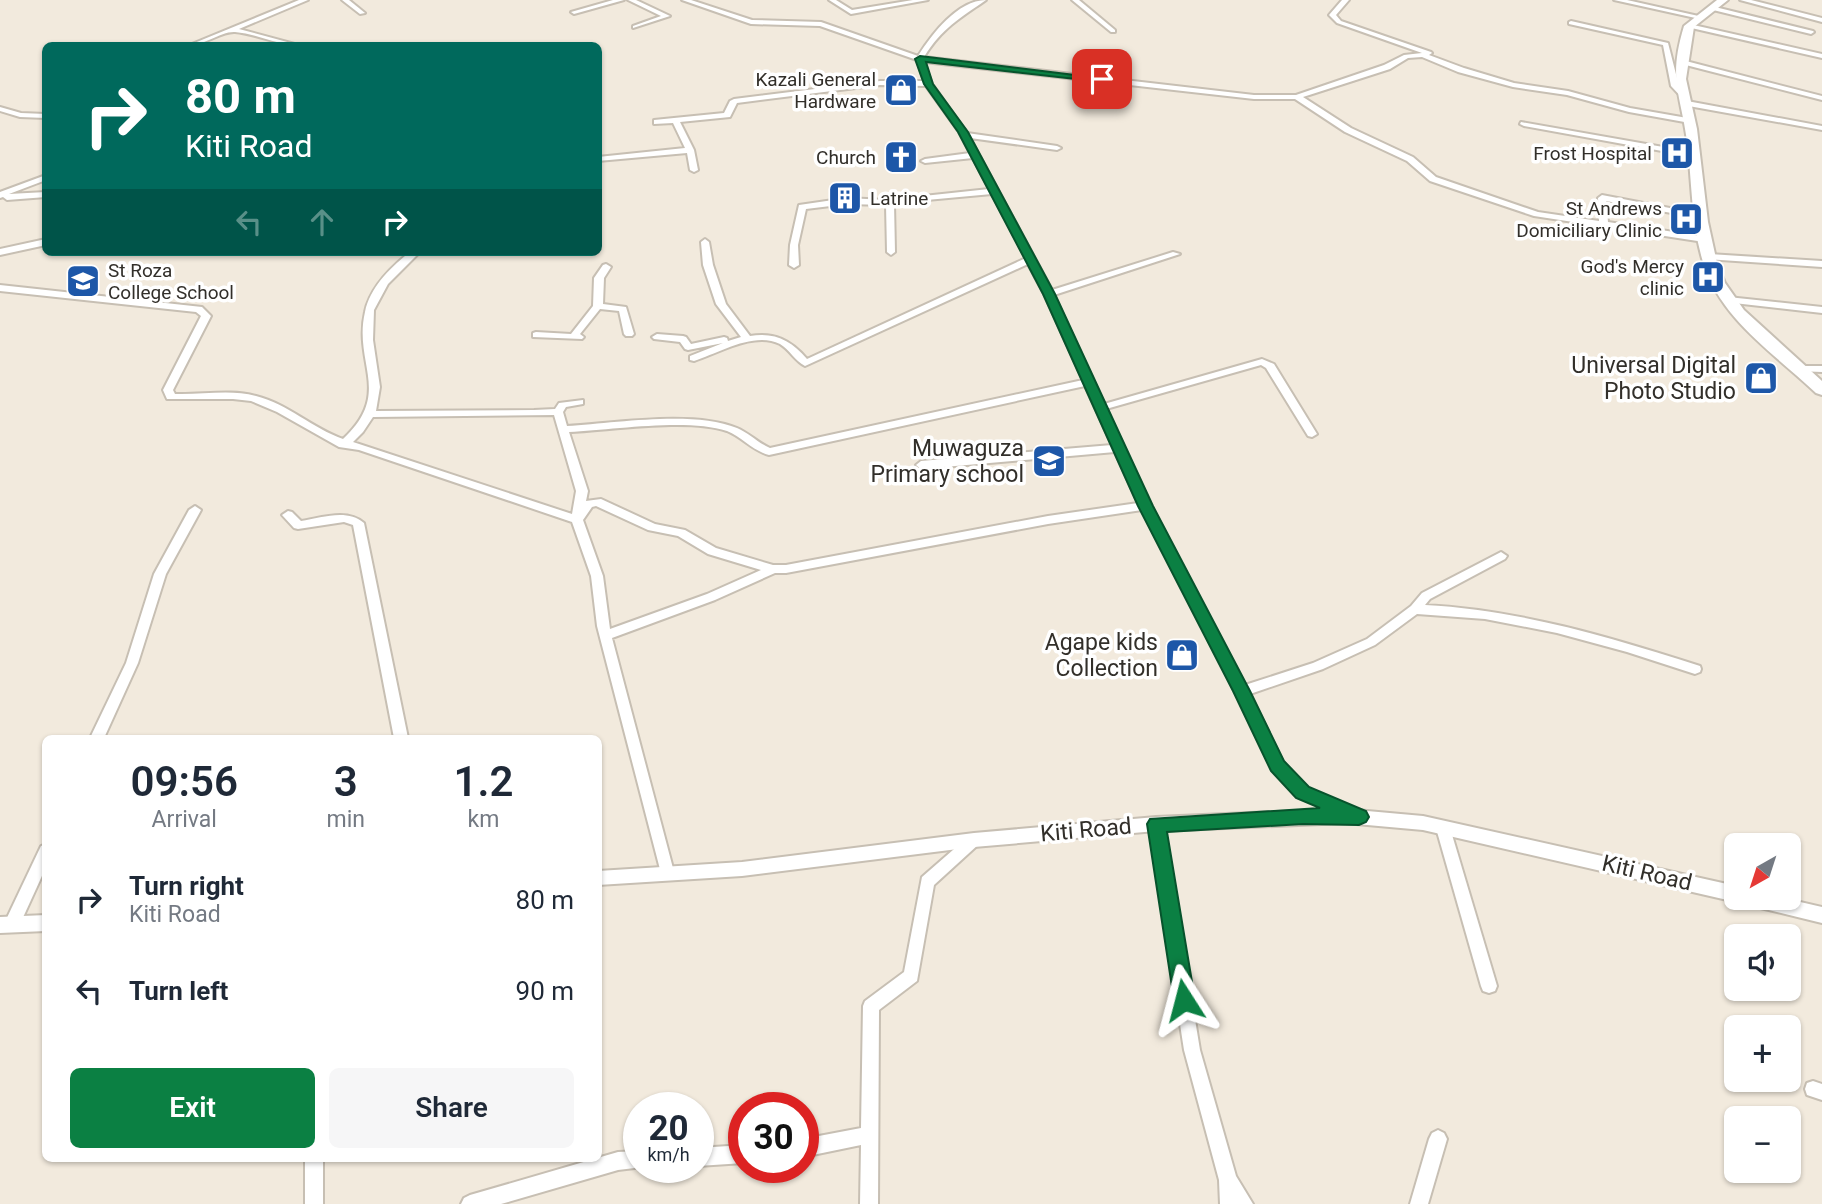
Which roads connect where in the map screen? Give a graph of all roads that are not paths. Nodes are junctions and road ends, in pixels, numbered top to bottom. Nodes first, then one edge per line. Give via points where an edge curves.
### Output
1 (305, 0) edge
2 (345, 0) edge
3 (621, 0) edge
4 (631, 0) edge
5 (685, 0) edge
6 (832, 0) edge
7 (925, 0) edge
8 (984, 0) edge
9 (1075, 0) edge
10 (1617, 0) edge
11 (1743, 0) edge
12 (1346, 1) edge
13 (1717, 4) edge
14 (574, 12) dead end
15 (362, 13) dead end
16 (1700, 17) junction
17 (1822, 20) edge
18 (1571, 23) dead end
19 (1689, 26) junction
20 (635, 27) dead end
21 (232, 29) junction
22 (1113, 31) dead end
23 (1811, 32) dead end
24 (200, 42) edge
25 (283, 42) edge
26 (1822, 55) edge
27 (1431, 57) junction
28 (920, 59) junction
29 (1681, 61) junction
30 (929, 84) junction
31 (1297, 96) junction
32 (1822, 98) edge
33 (1686, 101) junction
34 (0, 109) edge
35 (42, 116) edge
36 (690, 118) junction
37 (1690, 121) junction
38 (657, 122) dead end
39 (677, 124) junction
40 (1524, 124) dead end
41 (667, 128) dead end
42 (1822, 128) edge
43 (964, 135) junction
44 (1057, 148) dead end
45 (690, 150) junction
46 (975, 155) junction
47 (1696, 158) junction
48 (602, 159) edge
49 (925, 161) dead end
50 (694, 170) dead end
51 (42, 179) edge
52 (992, 191) junction
53 (42, 194) edge
54 (0, 196) edge
55 (889, 203) junction
56 (1701, 217) junction
57 (1604, 224) junction
58 (1704, 239) junction
59 (705, 242) dead end
60 (42, 243) edge
61 (0, 252) edge
62 (891, 252) dead end
63 (1176, 254) dead end
64 (411, 256) edge
65 (1709, 257) junction
66 (1029, 260) junction
67 (1822, 264) edge
68 (794, 265) dead end
69 (606, 267) dead end
70 (0, 288) edge
71 (1049, 294) junction
72 (1728, 300) junction
73 (598, 306) junction
74 (1822, 310) edge
75 (629, 334) dead end
76 (536, 335) dead end
77 (657, 337) dead end
78 (748, 340) junction
79 (694, 358) dead end
80 (1801, 369) junction
81 (1822, 369) edge
82 (1088, 382) junction
83 (1822, 390) edge
84 (579, 402) dead end
85 (1100, 408) junction
86 (558, 412) junction
87 (370, 414) junction
88 (565, 429) junction
89 (1312, 434) dead end
90 (343, 445) junction
91 (1119, 448) junction
92 (921, 465) dead end
93 (1145, 506) junction
94 (195, 510) dead end
95 (288, 515) dead end
96 (577, 520) junction
97 (1501, 555) dead end
98 (773, 569) junction
99 (1415, 610) junction
100 (606, 635) junction
101 (1695, 669) dead end
102 (1242, 691) junction
103 (98, 735) edge
104 (400, 735) edge
105 (1359, 817) junction
106 (1156, 824) junction
107 (1443, 828) junction
108 (974, 840) junction
109 (42, 857) edge
110 (667, 872) junction
111 (602, 878) edge
112 (1724, 891) edge
113 (1801, 910) edge
114 (1822, 915) edge
115 (42, 923) edge
116 (6, 924) edge
117 (1489, 986) dead end
118 (869, 1135) junction
119 (1438, 1139) dead end
120 (819, 1145) edge
121 (623, 1161) edge
122 (314, 1162) edge
123 (1228, 1180) junction
124 (314, 1204) edge
125 (470, 1204) edge
126 (870, 1204) edge
127 (1229, 1204) edge
128 (1244, 1204) edge
129 (1419, 1204) edge

1 - 21 street
2 - 15 street
3 - 14 street
4 - 20 street via 667,16
5 - 28 street via 751,22 821,24
6 - 7 street via 851,12
8 - 28 street via 962,11 927,45
9 - 22 street
10 - 16 street
11 - 17 street
12 - 27 street via 1332,15 1339,22
13 - 16 main road
13 - 23 street
16 - 19 main road
18 - 33 street via 1666,44 1675,86
19 - 26 street
19 - 29 main road
21 - 24 street
21 - 25 street
27 - 31 street via 1406,56 1387,67
27 - 37 street via 1505,83
28 - 30 street
28 - 31 street via 1254,97
29 - 32 street
29 - 33 main road
30 - 36 street via 904,80 771,94 734,101 727,115
30 - 43 street
31 - 57 street via 1348,130 1410,159 1433,179 1537,214
33 - 37 main road
33 - 42 street
34 - 35 street
36 - 38 street
36 - 39 street
37 - 47 main road
39 - 41 street
39 - 45 street
40 - 47 street
43 - 44 street
43 - 46 street
45 - 48 street
45 - 50 street
46 - 49 street
46 - 52 street
47 - 56 main road
51 - 54 street
52 - 55 street via 899,198
52 - 66 street via 1004,205
53 - 54 street
55 - 62 street
55 - 68 street via 847,201 802,207
56 - 57 street via 1602,198
56 - 58 main road
57 - 58 street
58 - 65 main road
59 - 78 street via 721,304
60 - 61 street
63 - 71 street
64 - 87 street via 389,273 370,310 375,372
65 - 67 street
65 - 72 main road
66 - 71 street
66 - 78 street via 805,363 794,347 778,337
69 - 73 street via 599,278
70 - 90 street via 203,311 206,316 168,395 254,398 307,422
71 - 82 street
72 - 74 street
72 - 80 main road
73 - 75 street via 623,309
73 - 76 street via 576,337
77 - 78 street via 683,339 688,347 738,337
78 - 79 street
80 - 81 street
80 - 83 main road
82 - 85 street
82 - 88 street via 769,452 728,428 704,424
84 - 86 street via 562,405
85 - 89 street via 1262,362 1270,366
85 - 91 street
86 - 87 street
86 - 88 street
87 - 90 street
88 - 96 street via 582,491
90 - 96 street via 361,447
91 - 92 street
91 - 93 street
93 - 98 street
93 - 102 street
94 - 103 street via 160,574 132,663
95 - 104 street via 298,525 345,518 358,523
96 - 98 street via 589,504 597,502 652,527 681,533 712,551
96 - 100 street via 597,576
97 - 99 street via 1426,596
98 - 100 street
99 - 101 street via 1456,610 1562,631
99 - 102 street via 1371,642 1318,666
100 - 110 street
102 - 105 street via 1287,779 1302,793
105 - 106 street, Kiti Road
105 - 107 street, Kiti Road
106 - 108 street, Kiti Road
106 - 123 street via 1192,1050
107 - 112 street, Kiti Road
107 - 117 street
108 - 110 street, Kiti Road via 742,869
108 - 118 street via 927,882 911,976 871,1006
109 - 116 street
110 - 111 street, Kiti Road
113 - 114 street
115 - 116 street
118 - 120 street
118 - 126 street
119 - 129 street
121 - 125 street
122 - 124 street
123 - 127 street
123 - 128 street

